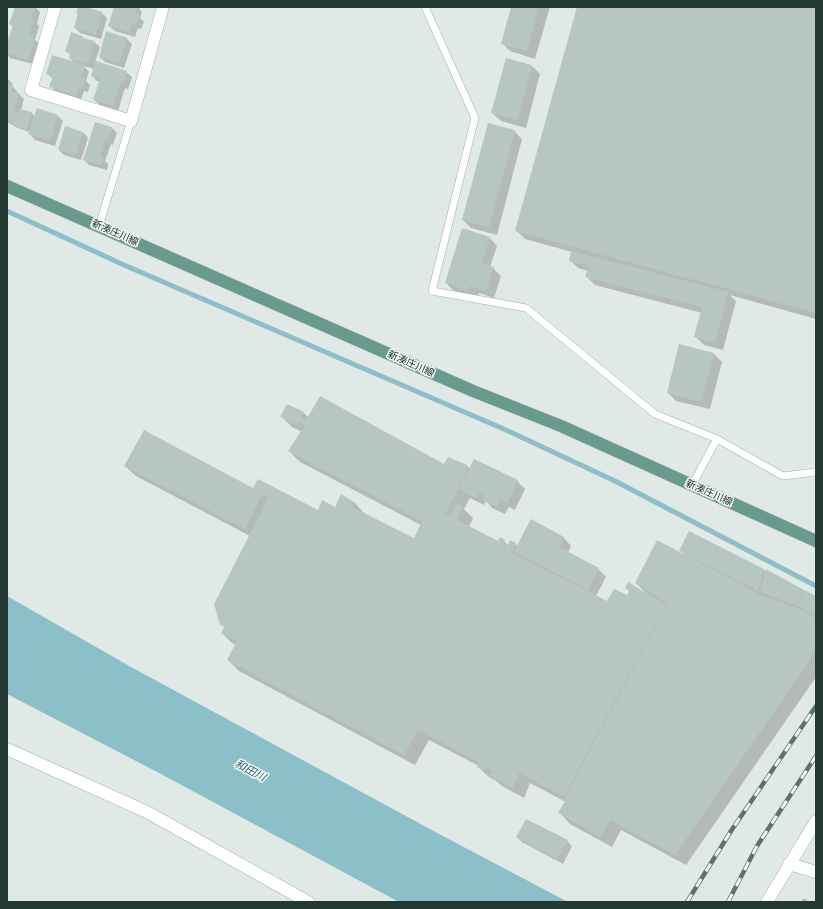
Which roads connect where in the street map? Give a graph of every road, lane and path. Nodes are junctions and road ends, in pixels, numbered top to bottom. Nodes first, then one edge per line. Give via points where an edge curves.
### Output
1 (55, 7) edge
2 (163, 7) edge
3 (425, 7) edge
4 (130, 121) junction
5 (7, 186) edge
6 (99, 226) junction
7 (717, 439) junction
8 (816, 472) edge
9 (692, 485) junction
10 (816, 541) edge
11 (7, 749) edge
12 (816, 821) edge
13 (789, 864) junction
14 (816, 872) edge
15 (308, 902) edge
16 (767, 902) edge

1 - 4 street via 31,90
2 - 4 street
3 - 7 lane via 475,118 432,291 526,308 655,414
4 - 6 lane
5 - 6 main road, 新湊庄川線
6 - 9 main road, 新湊庄川線
7 - 8 lane via 783,476
7 - 9 lane
9 - 10 main road, 新湊庄川線
11 - 15 street via 149,813
12 - 13 street
13 - 14 street
13 - 16 street

